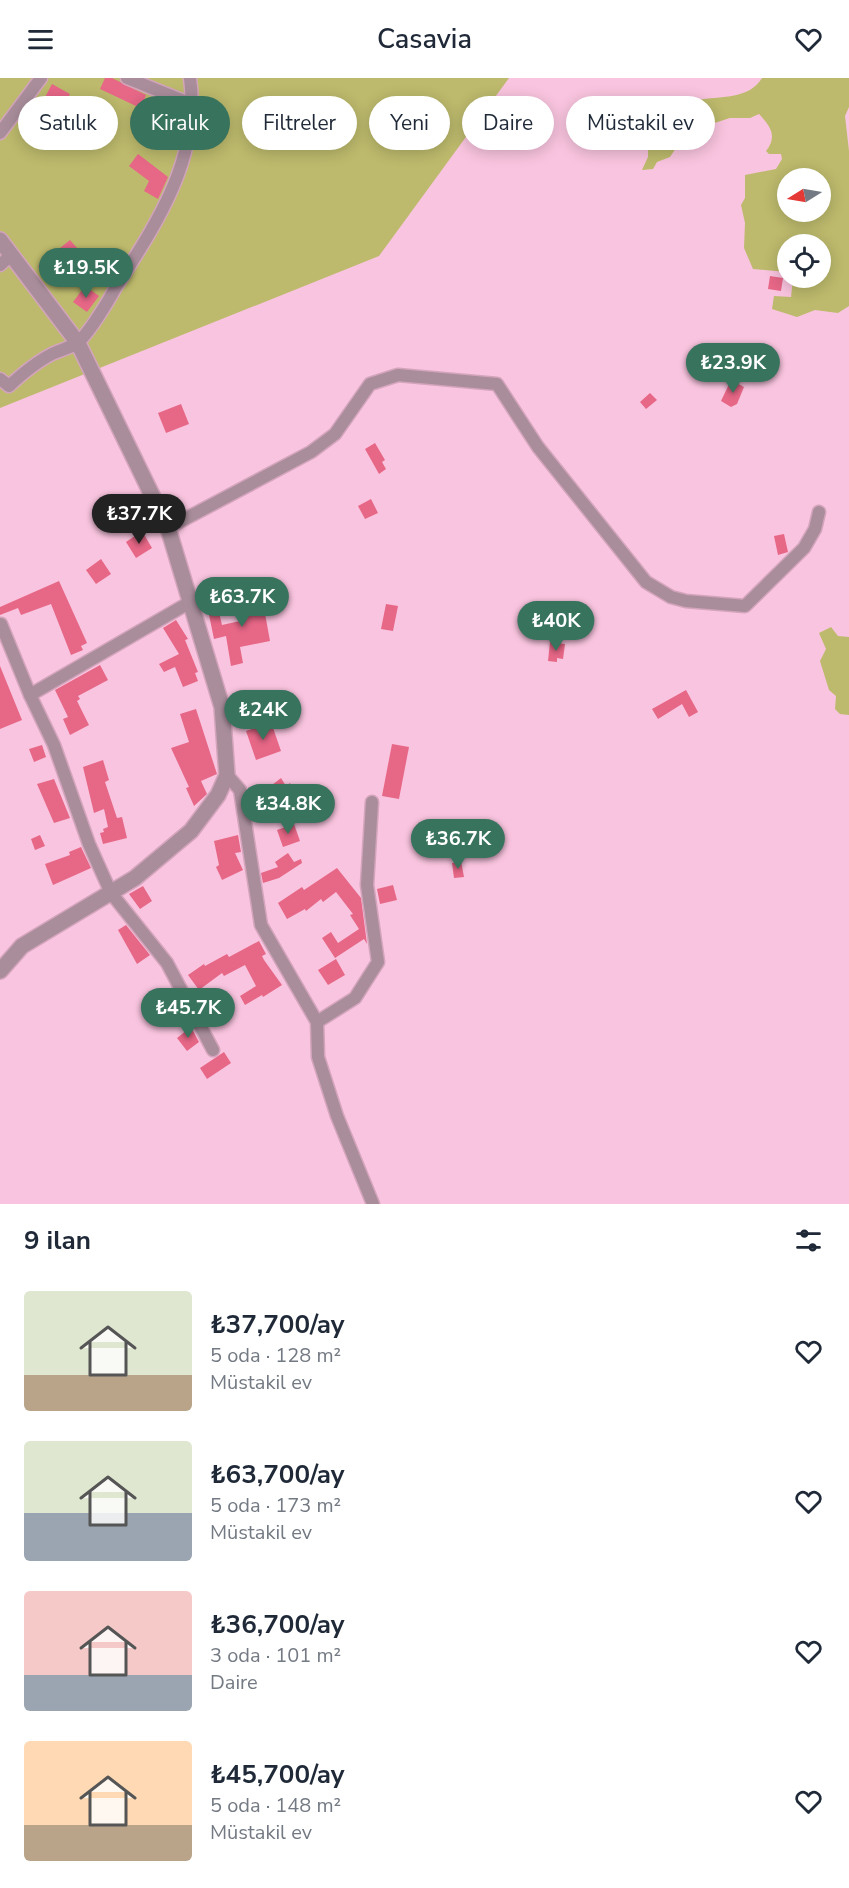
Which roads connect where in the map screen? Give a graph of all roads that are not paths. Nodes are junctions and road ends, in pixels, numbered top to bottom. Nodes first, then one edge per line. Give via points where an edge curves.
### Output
1 (41, 78) edge
2 (127, 78) edge
3 (190, 78) edge
4 (172, 96) edge
5 (193, 96) edge
6 (0, 133) edge
7 (185, 150) edge
8 (0, 240) edge
9 (6, 260) edge
10 (78, 343) junction
11 (3, 386) edge
12 (819, 512) dead end
13 (168, 528) junction
14 (192, 602) junction
15 (1, 624) edge
16 (4, 643) edge
17 (30, 695) junction
18 (227, 775) junction
19 (372, 802) dead end
20 (111, 893) junction
21 (0, 971) edge
22 (317, 1022) junction
23 (213, 1050) dead end
24 (373, 1204) edge

1 - 6 street
2 - 4 street
3 - 5 street
7 - 10 street via 160,217
8 - 9 street
9 - 10 street
10 - 11 street via 51,354
10 - 13 street
12 - 13 street via 815,530 804,548 746,606 671,597 646,582 574,496 497,384 398,375 370,384 335,434 311,452
13 - 14 street
14 - 17 street
14 - 18 street via 222,707
15 - 16 street
16 - 17 street
17 - 20 street via 54,745
18 - 20 street via 218,795 191,831
18 - 22 street via 240,790 261,925
19 - 22 street via 366,885 378,962 355,998
20 - 21 street via 22,946
20 - 23 street via 167,963
22 - 24 street via 318,1057 336,1116

